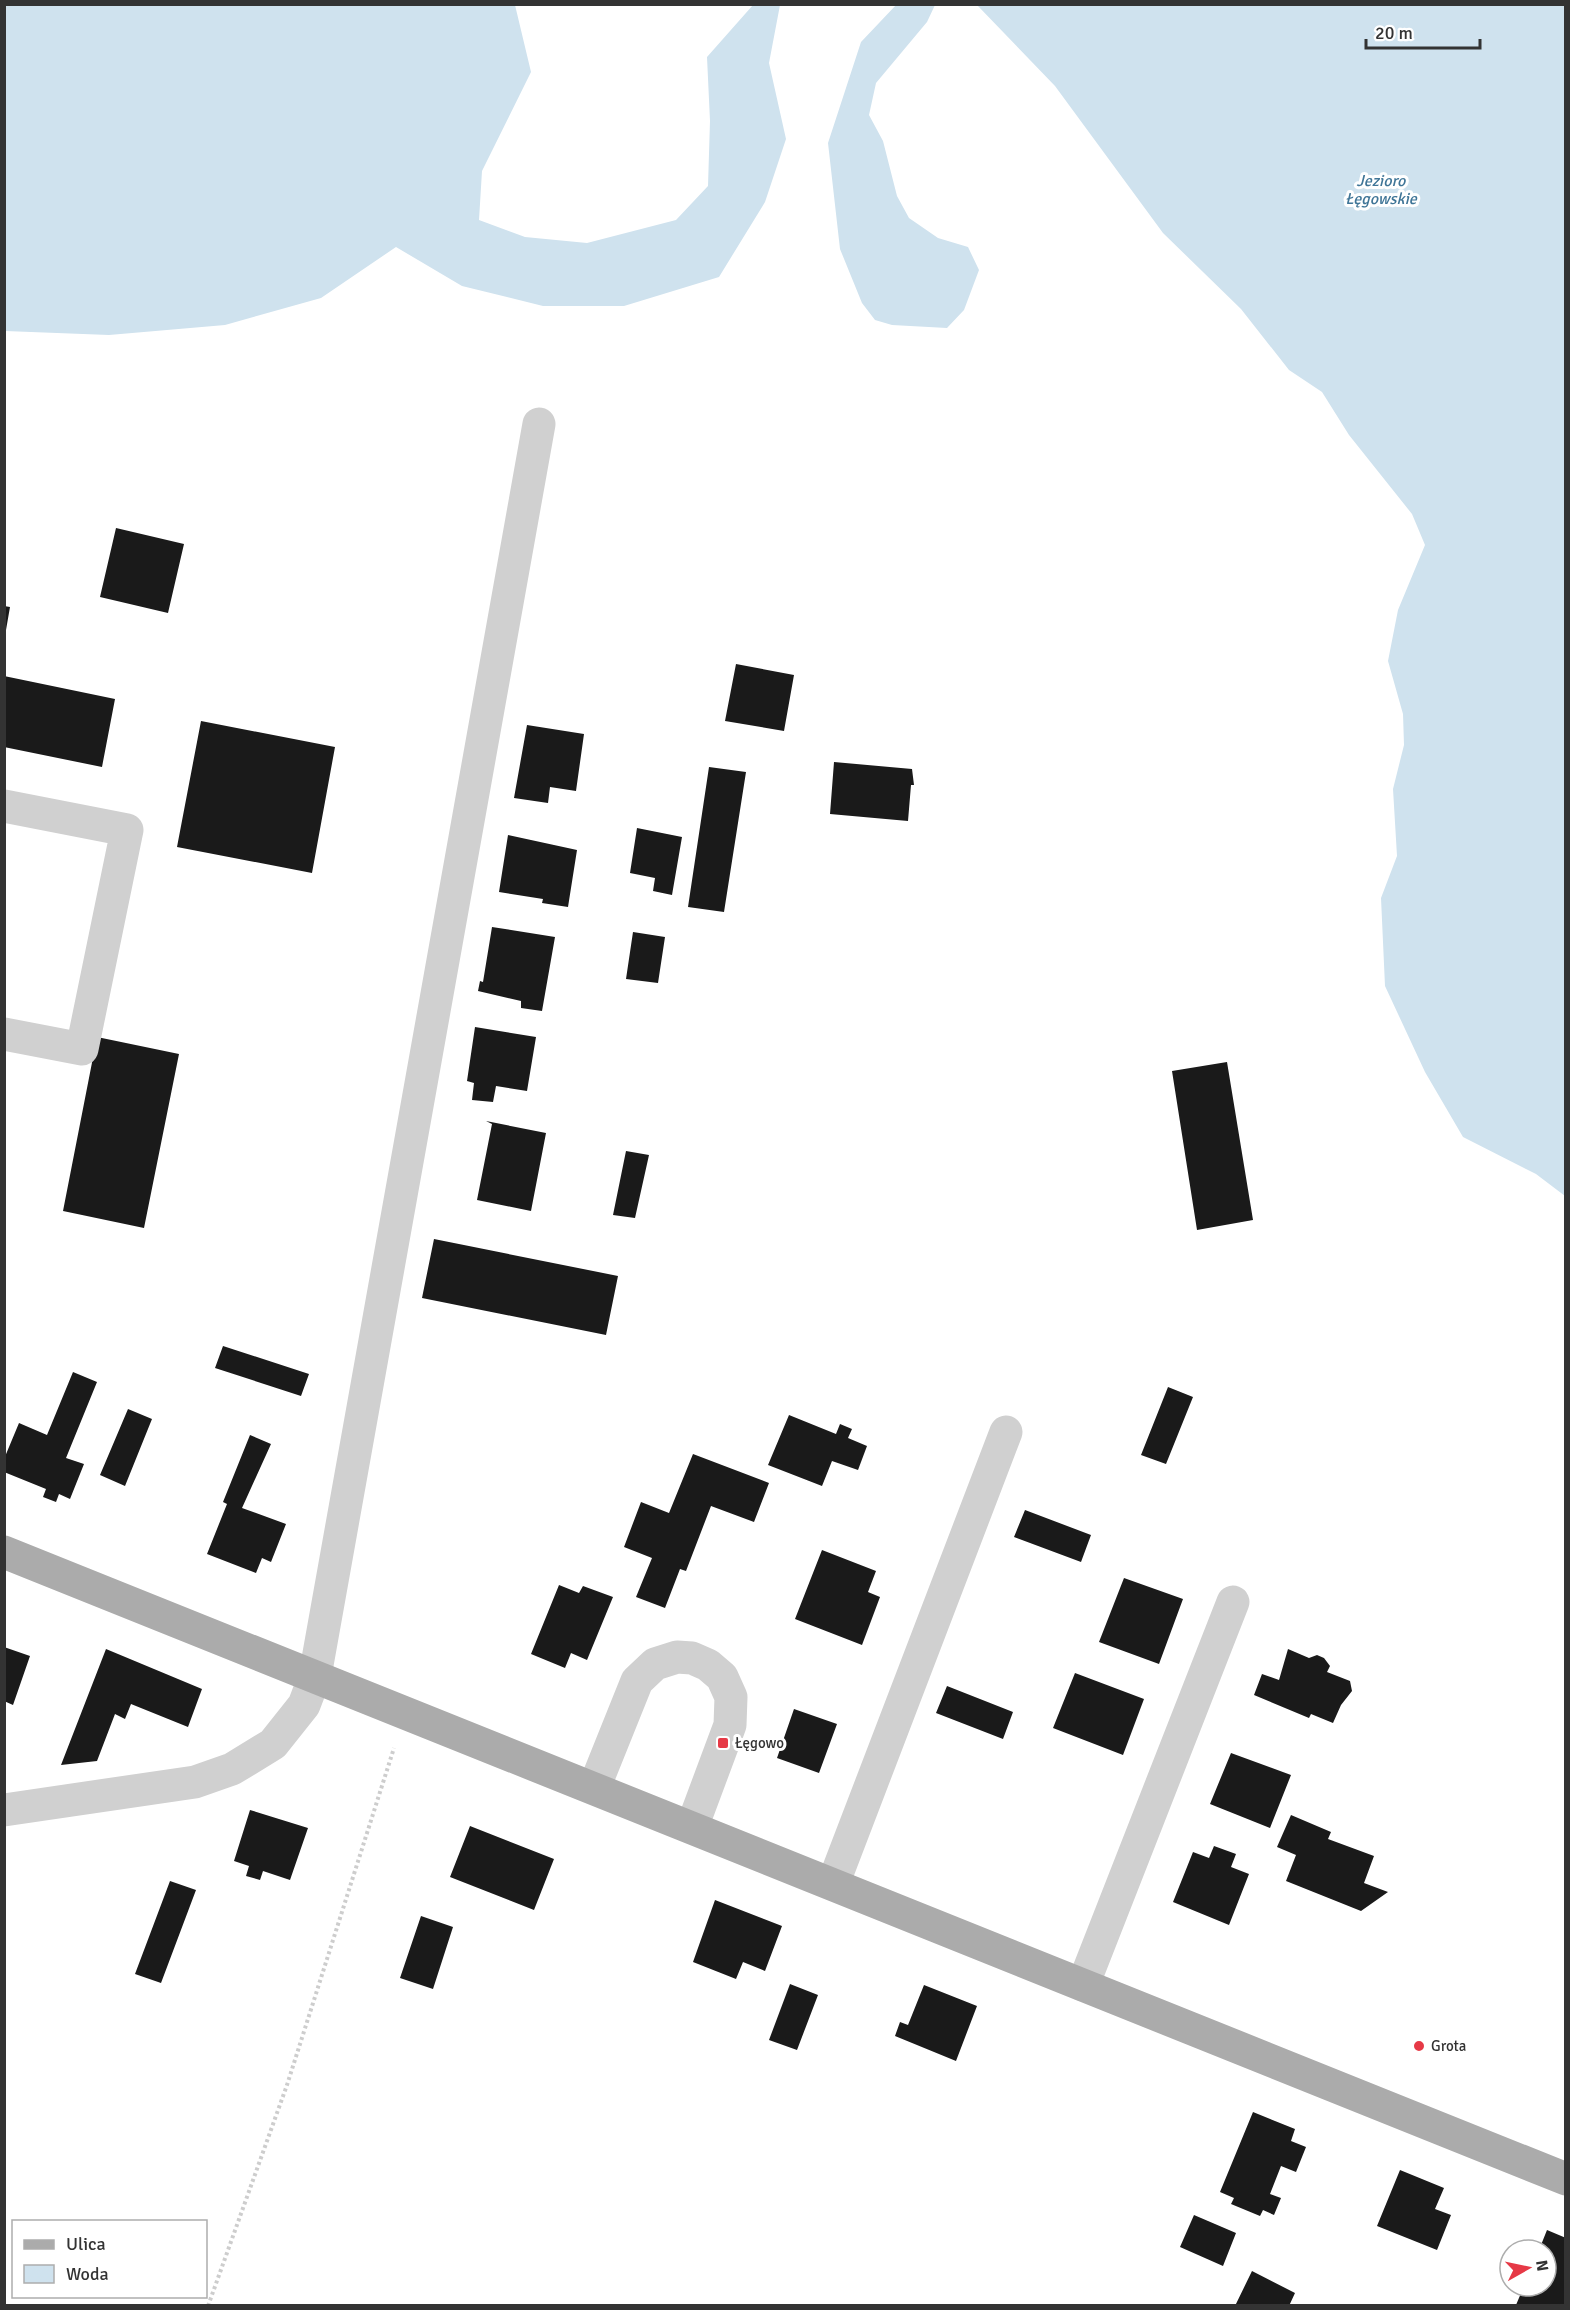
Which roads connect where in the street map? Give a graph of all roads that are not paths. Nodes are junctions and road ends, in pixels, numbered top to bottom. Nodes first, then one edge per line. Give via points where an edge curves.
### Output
1 (539, 424) dead end
2 (4, 806) edge
3 (4, 1034) edge
4 (1006, 1432) dead end
5 (4, 1552) edge
6 (1233, 1602) dead end
7 (315, 1676) junction
8 (594, 1788) junction
9 (4, 1810) edge
10 (692, 1827) junction
11 (833, 1884) junction
12 (1083, 1985) junction
13 (1566, 2179) edge

1 - 7 street
2 - 3 street via 127,830 82,1049
4 - 11 street
5 - 7 main road
6 - 12 street
7 - 8 main road
7 - 9 street via 304,1705 273,1744 232,1769 195,1782
8 - 10 main road
8 - 10 street via 637,1680 655,1664 677,1657 692,1658 722,1677 731,1697 730,1725
10 - 11 main road
11 - 12 main road
12 - 13 main road

